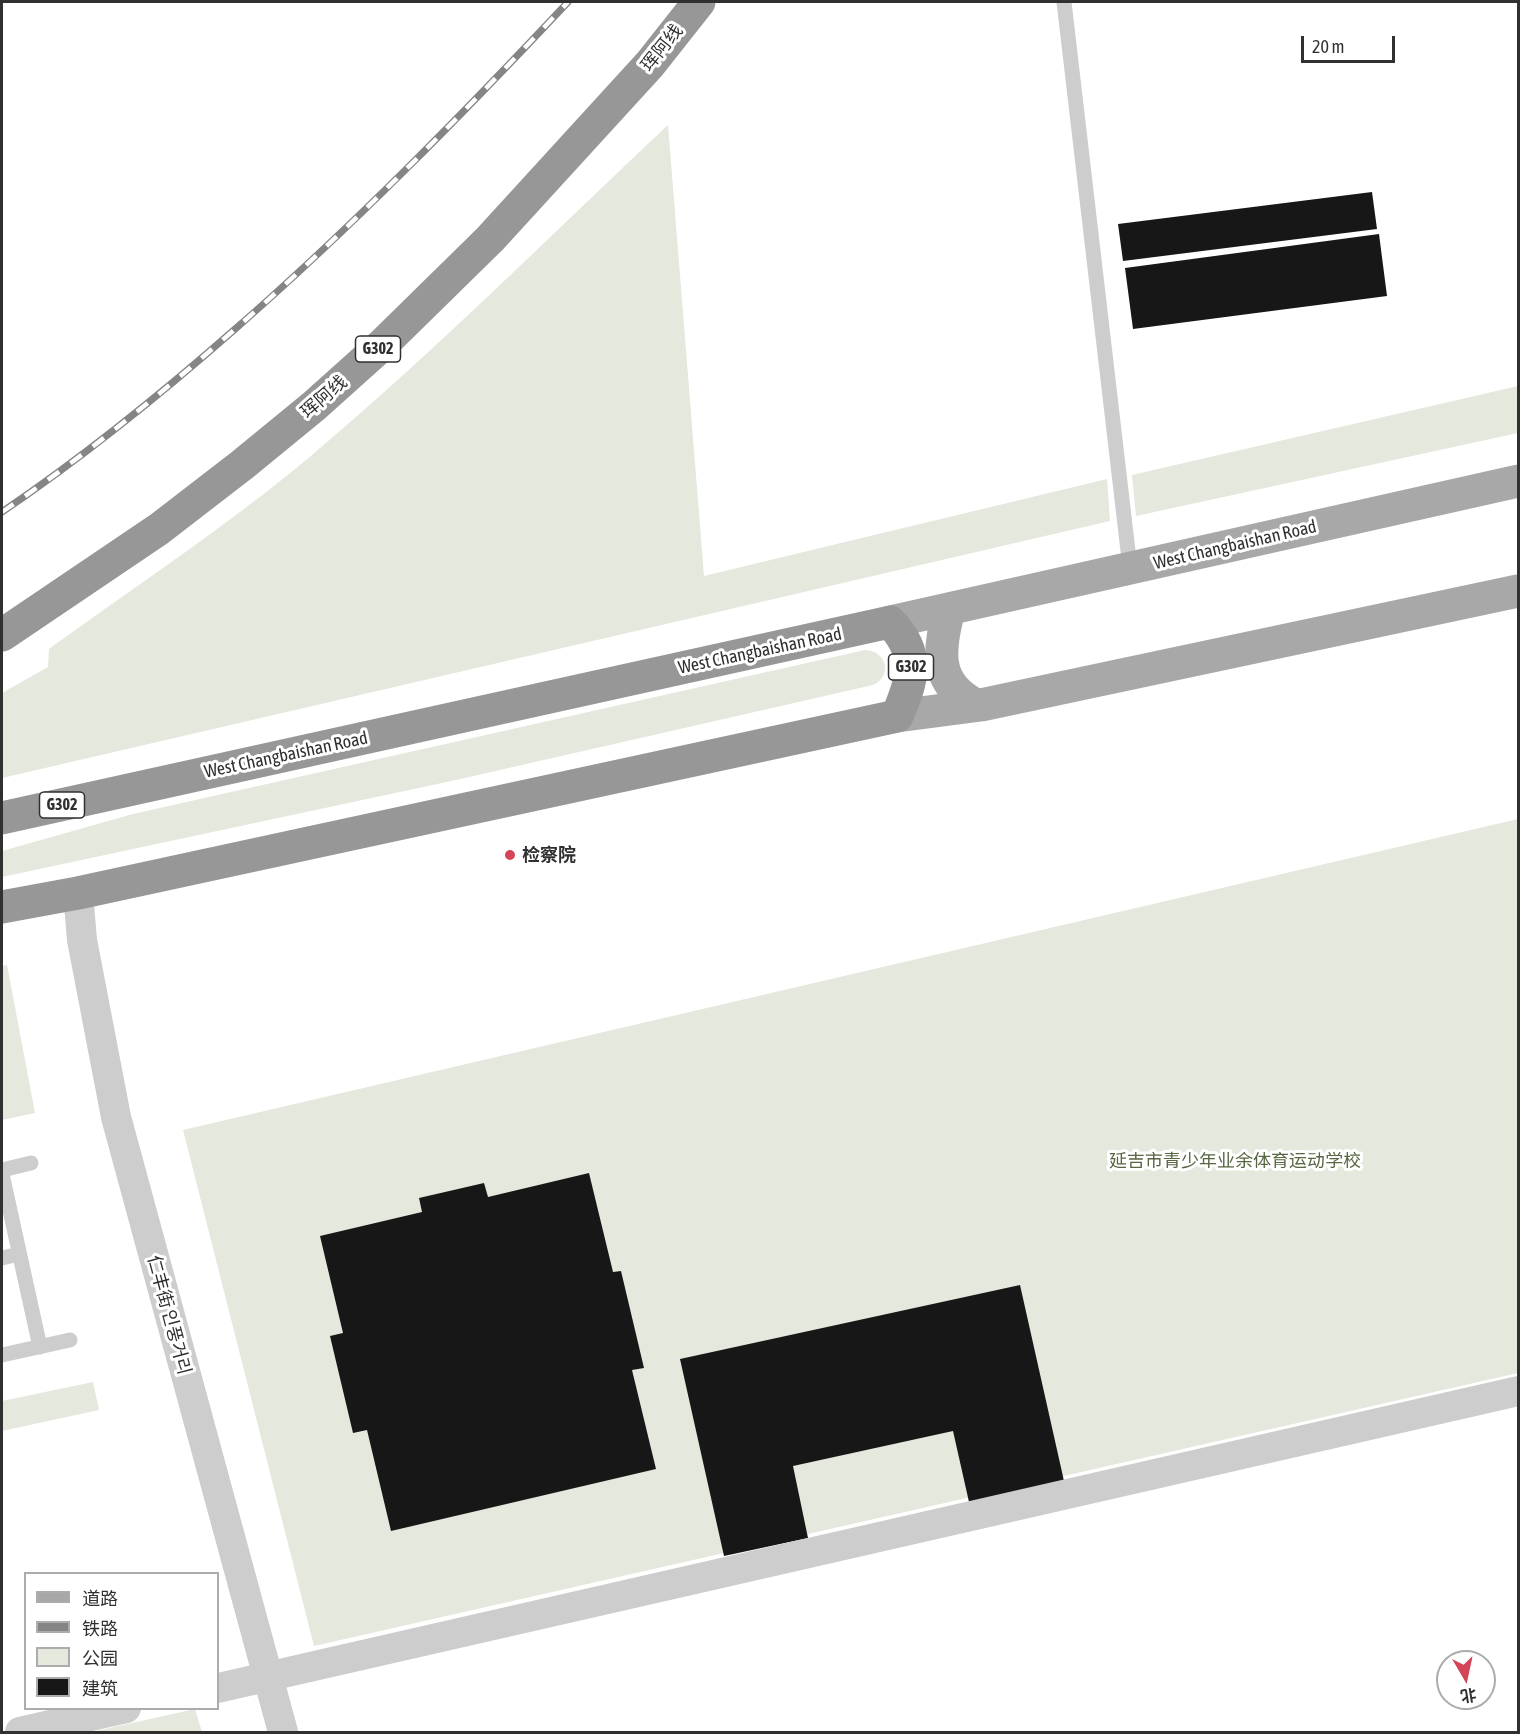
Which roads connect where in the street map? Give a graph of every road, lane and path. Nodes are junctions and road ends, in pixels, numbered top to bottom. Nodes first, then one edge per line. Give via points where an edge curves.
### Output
1 (699, 2) edge
2 (1064, 2) edge
3 (1518, 481) edge
4 (1130, 568) junction
5 (1518, 591) edge
6 (950, 609) junction
7 (890, 622) junction
8 (2, 635) edge
9 (976, 705) junction
10 (897, 716) junction
11 (2, 818) edge
12 (78, 893) junction
13 (2, 907) edge
14 (31, 1163) dead end
15 (2, 1172) edge
16 (19, 1254) junction
17 (2, 1258) edge
18 (70, 1340) dead end
19 (40, 1347) junction
20 (2, 1355) edge
21 (1518, 1391) edge
22 (267, 1677) junction
23 (219, 1688) edge
24 (117, 1710) edge
25 (20, 1732) edge
26 (282, 1732) edge

1 - 8 highway, 珲阿线 / G302 via 650,64 490,239 374,353 296,421 159,529
2 - 4 lane
3 - 4 main road, West Changbaishan Road
4 - 6 main road, West Changbaishan Road
5 - 9 main road
6 - 7 main road, West Changbaishan Road
6 - 9 main road via 941,641 945,674 960,697
7 - 10 highway, G302 via 911,654 908,692
7 - 11 highway, West Changbaishan Road / G302
9 - 10 main road
10 - 12 highway
12 - 13 highway
12 - 22 street, 仁丰街 인풍거리 via 82,940 116,1117
14 - 15 lane
15 - 16 lane
16 - 17 lane
16 - 19 lane
18 - 19 lane
19 - 20 lane
21 - 22 street
22 - 23 street
22 - 26 street, 仁丰街 인풍거리
24 - 25 street

